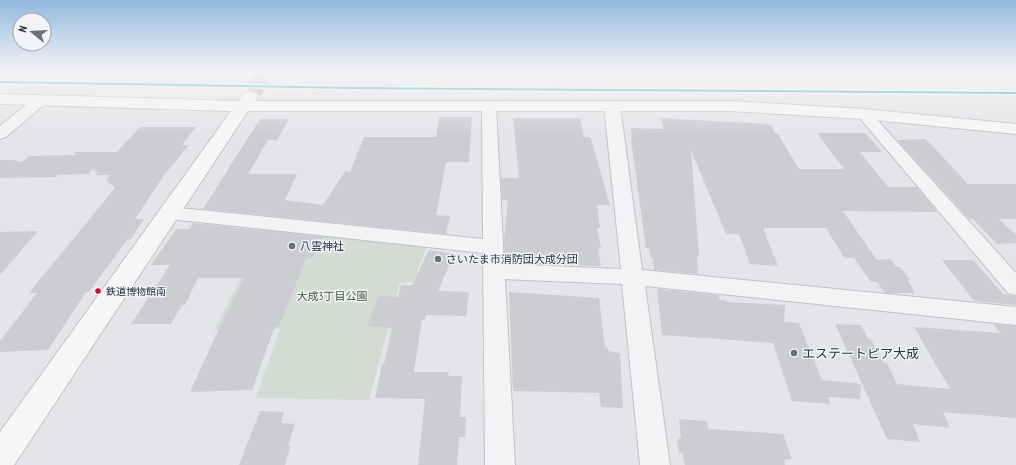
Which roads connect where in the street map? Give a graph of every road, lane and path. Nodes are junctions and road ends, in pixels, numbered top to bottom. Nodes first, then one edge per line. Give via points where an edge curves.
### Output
1 (0, 99) edge
2 (248, 99) junction
3 (41, 100) junction
4 (489, 105) junction
5 (612, 106) junction
6 (864, 114) junction
7 (1016, 129) edge
8 (0, 134) edge
9 (170, 213) junction
10 (494, 247) junction
11 (495, 271) junction
12 (634, 277) junction
13 (1016, 287) edge
14 (1016, 316) edge
15 (0, 459) edge
16 (500, 465) edge
17 (655, 465) edge

1 - 3 street
2 - 3 street
2 - 4 street
2 - 9 street
3 - 8 street
4 - 5 street
4 - 10 street
5 - 6 street via 728,106
5 - 12 street
6 - 7 street
6 - 13 street
9 - 10 street
9 - 15 street
10 - 11 street
11 - 12 street
11 - 16 street
12 - 14 street
12 - 17 street

